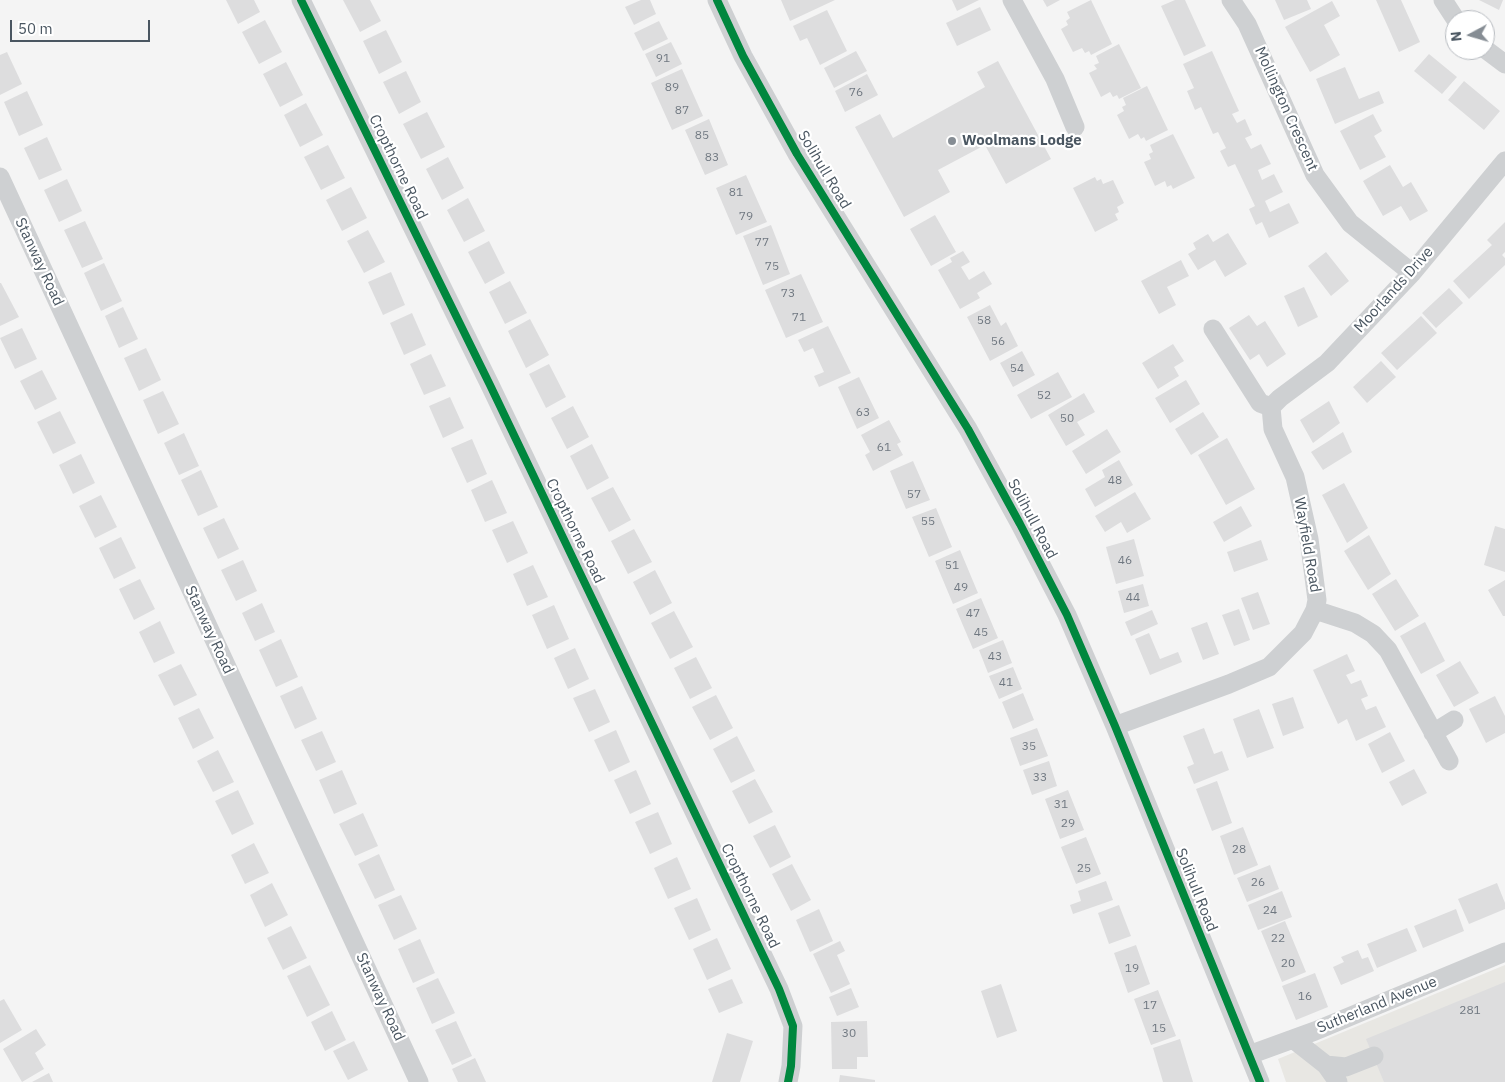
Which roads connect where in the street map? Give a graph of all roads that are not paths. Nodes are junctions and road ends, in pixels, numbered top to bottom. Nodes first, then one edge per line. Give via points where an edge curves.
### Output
1 (301, 0) edge
2 (717, 0) edge
3 (1012, 0) edge
4 (1231, 0) edge
5 (1240, 0) edge
6 (1248, 24) junction
7 (1075, 127) dead end
8 (1505, 161) edge
9 (0, 177) edge
10 (1412, 273) junction
11 (1213, 329) dead end
12 (1272, 407) junction
13 (1315, 610) junction
14 (1454, 720) dead end
15 (1115, 726) junction
16 (1433, 733) junction
17 (1448, 761) dead end
18 (1505, 952) edge
19 (1293, 1039) junction
20 (1249, 1055) junction
21 (1374, 1056) dead end
22 (1326, 1065) junction
23 (419, 1082) edge
24 (788, 1082) edge
25 (1260, 1082) edge
26 (1338, 1082) edge

1 - 24 street, Cropthorne Road via 780,989 793,1026
2 - 15 street, Solihull Road via 743,56 797,154 992,472 1067,615
3 - 7 street via 1055,79
4 - 6 street, Mollington Crescent
5 - 6 street
6 - 10 street, Mollington Crescent via 1315,175 1350,223
8 - 10 street, Moorlands Drive
9 - 23 street, Stanway Road
10 - 12 street, Moorlands Drive via 1327,362
11 - 12 street via 1260,403
12 - 13 street, Wayfield Road via 1273,429 1295,477 1307,530 1317,600
13 - 15 street, Wayfield Road via 1303,633 1269,667
13 - 16 street via 1355,623 1373,634 1388,650
14 - 16 street
15 - 20 street, Solihull Road
16 - 17 street
18 - 19 street, Sutherland Avenue
19 - 20 street, Sutherland Avenue
19 - 22 street
20 - 25 street, Solihull Road
21 - 22 street via 1346,1067
22 - 26 street

